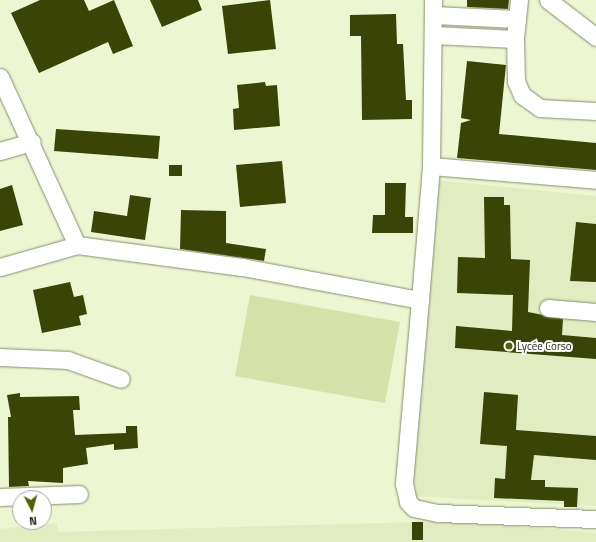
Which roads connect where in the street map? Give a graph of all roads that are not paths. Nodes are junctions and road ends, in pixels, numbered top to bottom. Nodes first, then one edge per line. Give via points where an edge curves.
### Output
1 (520, 0) edge
2 (548, 0) edge
3 (434, 7) edge
4 (517, 19) junction
5 (433, 35) junction
6 (596, 37) edge
7 (515, 39) junction
8 (0, 77) edge
9 (596, 111) edge
10 (32, 142) junction
11 (0, 151) edge
12 (432, 166) junction
13 (596, 180) edge
14 (77, 245) junction
15 (0, 267) edge
16 (420, 300) junction
17 (548, 308) dead end
18 (596, 312) edge
19 (0, 357) edge
20 (121, 379) dead end
21 (78, 494) dead end
22 (0, 497) edge
23 (596, 519) edge

1 - 4 street
2 - 6 street
3 - 4 street
3 - 5 street
4 - 7 street
5 - 7 street
5 - 12 street
7 - 9 street via 516,80 531,103 540,108
8 - 10 street
10 - 11 street
10 - 14 street
12 - 13 street
12 - 16 street
14 - 15 street
14 - 16 street via 242,267
16 - 23 street via 404,484 408,502 414,508 438,513
17 - 18 street
19 - 20 street via 68,360
21 - 22 street

